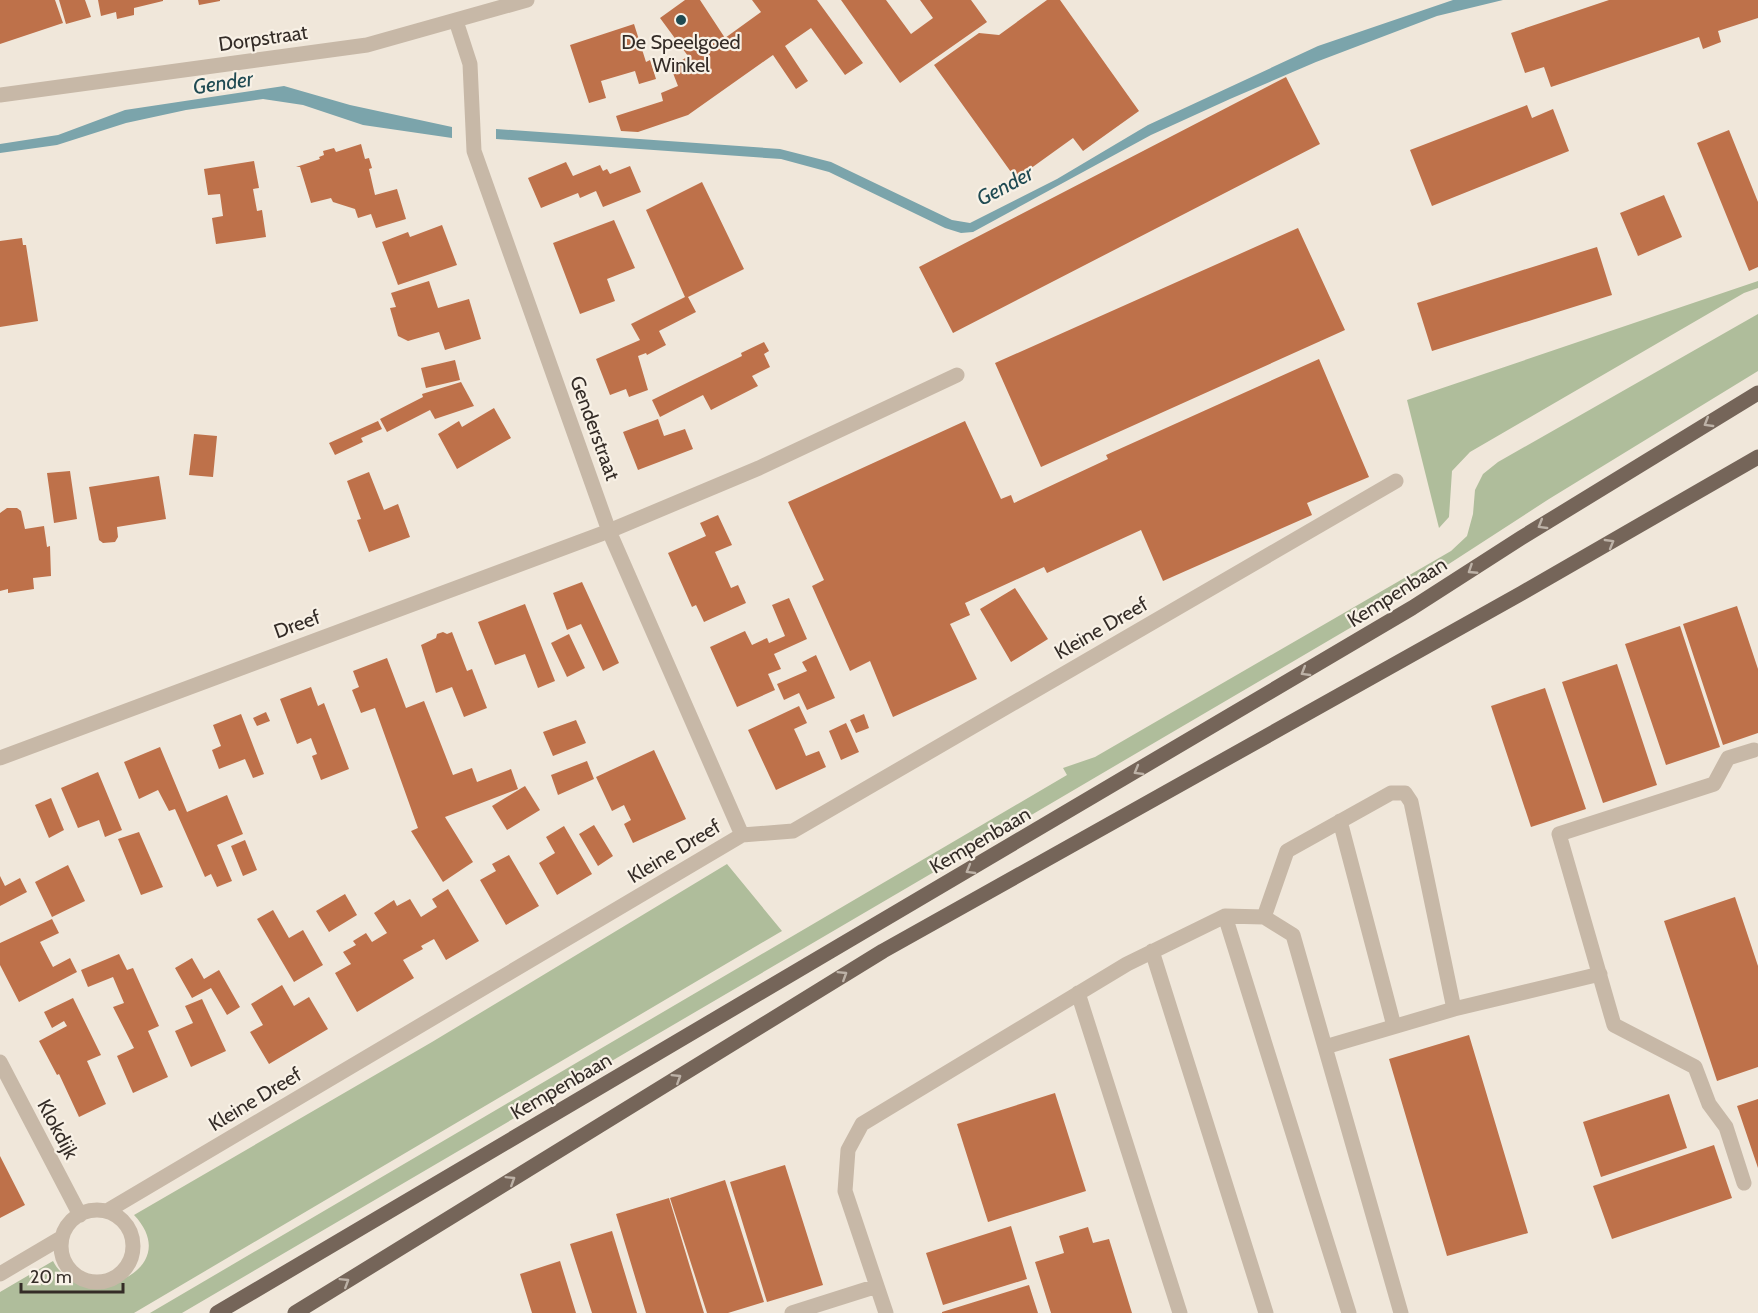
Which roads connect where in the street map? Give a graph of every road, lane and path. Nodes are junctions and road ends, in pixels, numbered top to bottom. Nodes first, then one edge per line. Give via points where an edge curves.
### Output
1 (527, 0) edge
2 (456, 21) junction
3 (0, 95) edge
4 (957, 375) dead end
5 (1758, 393) edge
6 (1758, 457) edge
7 (1396, 481) dead end
8 (609, 531) junction
9 (1754, 750) dead end
10 (0, 758) edge
11 (1340, 821) junction
12 (742, 836) junction
13 (1225, 916) junction
14 (1263, 917) junction
15 (1152, 951) junction
16 (1600, 974) junction
17 (1078, 993) junction
18 (1454, 1010) junction
19 (1394, 1026) junction
20 (1325, 1047) junction
21 (0, 1062) edge
22 (1744, 1183) dead end
23 (107, 1211) junction
24 (80, 1215) junction
25 (61, 1238) junction
26 (0, 1274) edge
27 (877, 1286) junction
28 (217, 1313) edge
29 (295, 1313) edge
30 (792, 1313) edge
31 (886, 1313) edge
32 (1180, 1313) edge
33 (1266, 1313) edge
34 (1348, 1313) edge
35 (1401, 1313) edge

1 - 2 street, Dorpstraat
2 - 3 street, Dorpstraat via 367,45
2 - 8 street, Genderstraat via 470,64 474,151
4 - 8 street, Dreef via 759,468
5 -> 28 main road, Kempenbaan via 1412,608
29 -> 6 main road via 883,951
7 - 12 street, Kleine Dreef via 793,831
8 - 10 street, Dreef
8 - 12 street, Genderstraat
9 - 16 street via 1728,758 1714,784 1558,834
11 - 14 street via 1287,851
11 - 18 street via 1391,793 1405,793 1411,802
11 - 19 street
12 - 23 street, Kleine Dreef
13 - 14 street
13 - 15 street
13 - 34 street
14 - 20 street via 1293,935
15 - 17 street
15 - 33 street
16 - 18 street
16 - 22 street via 1614,1025 1695,1066 1709,1104 1726,1127
17 - 27 street via 862,1124 848,1150 845,1191
17 - 32 street
18 - 19 street
19 - 20 street
20 - 35 street
21 - 24 street, Klokdijk
23 - 24 street, Kleine Dreef
23 - 25 street via 126,1224 134,1246 127,1268 118,1276 94,1283 71,1273 60,1251
24 - 25 street via 66,1227
25 - 26 street
27 - 30 street
27 - 31 street

